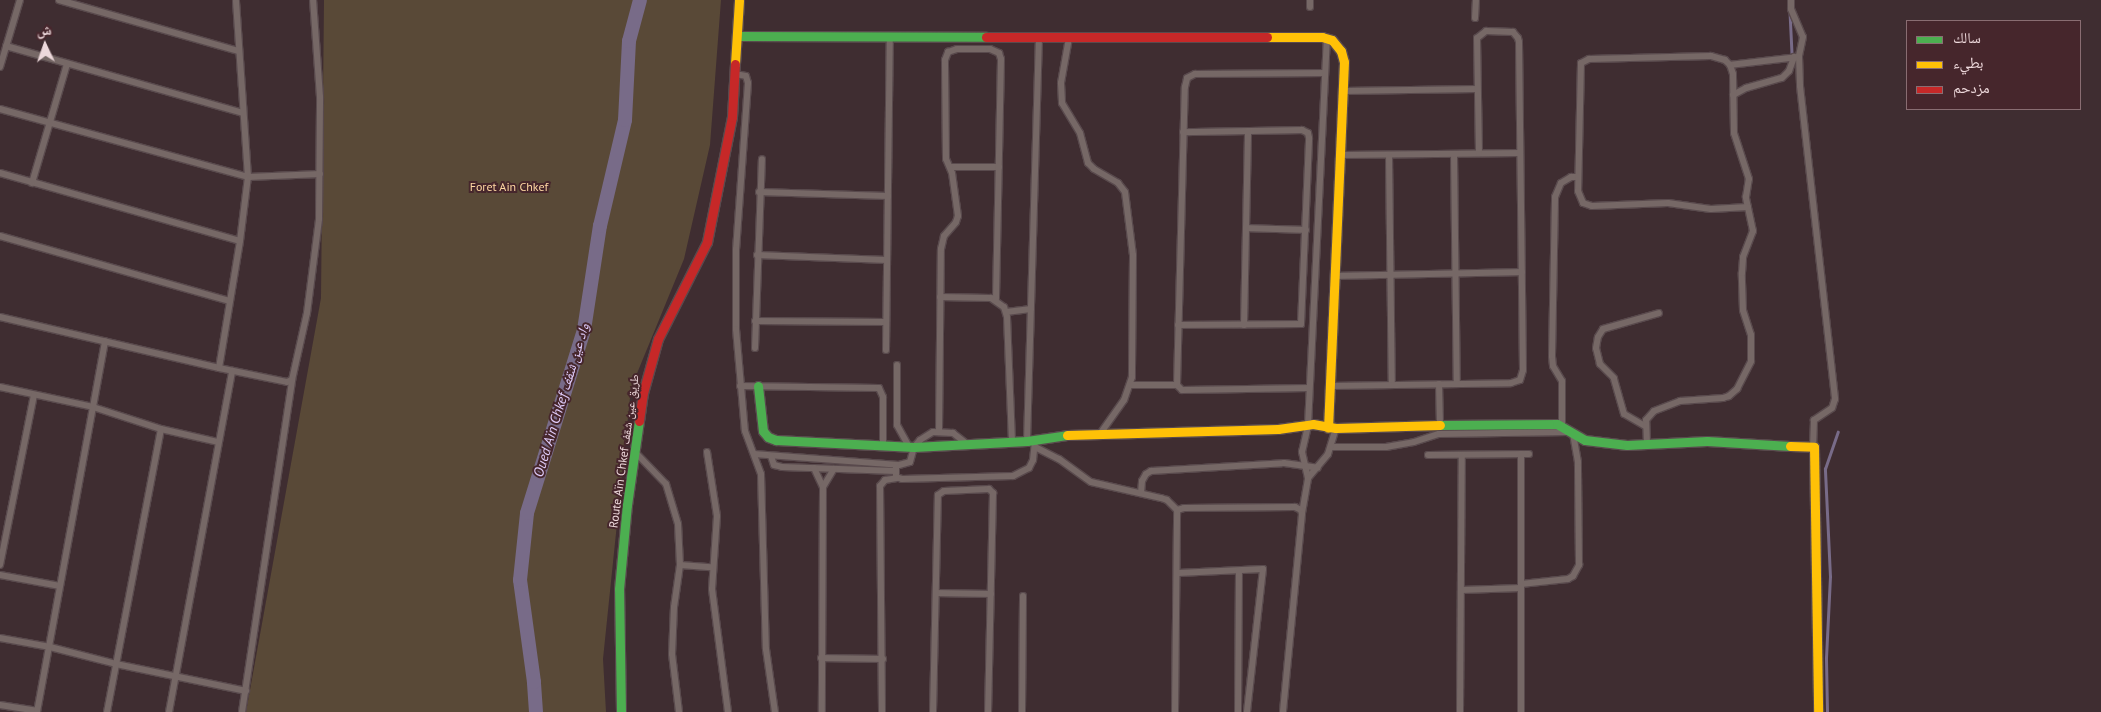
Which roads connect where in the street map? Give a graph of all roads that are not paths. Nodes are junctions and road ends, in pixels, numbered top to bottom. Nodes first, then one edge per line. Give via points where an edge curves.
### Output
1 (20, 0) edge
2 (59, 0) edge
3 (236, 0) edge
4 (313, 0) edge
5 (739, 0) edge
6 (1476, 0) edge
7 (1791, 0) edge
8 (1476, 18) dead end
9 (737, 36) junction
10 (975, 37) junction
11 (890, 38) junction
12 (1039, 38) junction
13 (1069, 38) junction
14 (1327, 38) junction
15 (6, 46) junction
16 (975, 49) junction
17 (238, 52) junction
18 (1797, 57) junction
19 (66, 64) junction
20 (1730, 66) junction
21 (0, 68) edge
22 (1325, 72) junction
23 (735, 74) junction
24 (1477, 89) junction
25 (1343, 90) junction
26 (1733, 95) junction
27 (0, 109) edge
28 (243, 113) junction
29 (48, 123) junction
30 (1248, 131) junction
31 (1183, 132) junction
32 (1479, 153) junction
33 (1520, 153) junction
34 (1454, 154) junction
35 (1389, 155) junction
36 (1340, 156) junction
37 (762, 159) dead end
38 (950, 167) junction
39 (999, 167) junction
40 (0, 173) edge
41 (320, 174) junction
42 (248, 177) junction
43 (1578, 177) junction
44 (32, 183) junction
45 (759, 192) junction
46 (888, 196) junction
47 (1748, 207) junction
48 (1246, 228) junction
49 (1306, 230) junction
50 (0, 236) edge
51 (240, 242) junction
52 (757, 255) junction
53 (887, 260) junction
54 (1522, 272) junction
55 (1456, 273) junction
56 (1390, 274) junction
57 (1335, 276) junction
58 (940, 297) junction
59 (230, 300) junction
60 (996, 300) junction
61 (1031, 309) junction
62 (1006, 312) junction
63 (1659, 313) dead end
64 (0, 317) edge
65 (756, 320) junction
66 (886, 322) junction
67 (1178, 325) junction
68 (1244, 326) junction
69 (105, 341) junction
70 (755, 348) dead end
71 (886, 350) dead end
72 (897, 365) dead end
73 (219, 368) junction
74 (232, 371) junction
75 (292, 380) junction
76 (1439, 384) junction
77 (1457, 384) junction
78 (1130, 385) junction
79 (1177, 385) junction
80 (1392, 385) junction
81 (740, 386) junction
82 (758, 386) junction
83 (1330, 386) junction
84 (0, 387) edge
85 (1310, 388) junction
86 (34, 395) junction
87 (93, 407) junction
88 (1308, 425) junction
89 (1440, 425) junction
90 (1645, 426) junction
91 (1332, 428) junction
92 (161, 429) junction
93 (939, 431) junction
94 (1568, 431) junction
95 (1100, 434) junction
96 (218, 442) junction
97 (1012, 442) junction
98 (1033, 443) junction
99 (967, 444) junction
100 (1647, 444) junction
101 (883, 446) junction
102 (1813, 446) junction
103 (911, 447) junction
104 (1331, 448) junction
105 (634, 451) junction
106 (707, 452) dead end
107 (754, 454) junction
108 (1428, 455) dead end
109 (1462, 455) junction
110 (771, 456) junction
111 (1304, 464) junction
112 (814, 468) junction
113 (1318, 468) junction
114 (834, 469) junction
115 (896, 471) junction
116 (964, 477) junction
117 (1308, 478) junction
118 (823, 487) junction
119 (964, 490) junction
120 (1141, 493) junction
121 (1177, 510) junction
122 (1302, 514) junction
123 (680, 564) junction
124 (0, 565) edge
125 (711, 567) junction
126 (1239, 571) junction
127 (1178, 573) junction
128 (0, 576) edge
129 (60, 586) junction
130 (1521, 586) junction
131 (1461, 590) junction
132 (936, 593) junction
133 (991, 594) junction
134 (1023, 596) dead end
135 (0, 638) edge
136 (50, 647) junction
137 (821, 658) junction
138 (883, 659) junction
139 (116, 664) junction
140 (176, 676) junction
141 (246, 691) junction
142 (0, 705) edge
143 (37, 711) edge
144 (106, 712) edge
145 (169, 712) edge
146 (242, 712) edge
147 (621, 712) edge
148 (680, 712) edge
149 (728, 712) edge
150 (775, 712) edge
151 (822, 712) edge
152 (882, 712) edge
153 (933, 712) edge
154 (988, 712) edge
155 (1022, 712) edge
156 (1175, 712) edge
157 (1238, 712) edge
158 (1247, 712) edge
159 (1282, 712) edge
160 (1460, 712) edge
161 (1521, 712) edge
162 (1818, 712) edge

1 - 15 street
2 - 17 street
3 - 17 street
4 - 41 street via 320,98
5 - 9 street, Route Aïn Chkef طريق عين شقف
6 - 8 street
7 - 18 street via 1791,9 1803,37
9 - 11 street
9 - 23 street, Route Aïn Chkef طريق عين شقف
10 - 11 street
10 - 12 street
10 - 16 street
11 - 46 street
12 - 13 street
12 - 61 street
13 - 14 street
13 - 78 street via 1061,83 1062,103 1080,133 1088,162 1118,183 1126,198 1132,255 1133,361
14 - 22 street
14 - 25 street via 1341,51
15 - 19 street
15 - 21 street
16 - 38 street via 951,50 946,55 946,159
16 - 39 street via 995,50 1001,59
17 - 28 street
18 - 20 street
18 - 26 street via 1782,78
18 - 102 street via 1835,399 1832,408 1814,420
19 - 28 street
19 - 29 street
20 - 26 street
20 - 43 street via 1725,60 1712,56 1584,60 1579,68
22 - 31 street via 1190,75 1185,82
22 - 85 street
23 - 81 street via 746,76 748,83 736,249
23 - 105 street, Route Aïn Chkef طريق عين شقف via 732,117 711,226 701,256 658,339 643,394
24 - 25 street
24 - 32 street
24 - 33 street via 1478,35 1486,31 1516,34 1519,42
25 - 36 street
26 - 47 street via 1734,133 1749,179
27 - 29 street
28 - 42 street
29 - 42 street
29 - 44 street
30 - 31 street
30 - 48 street
30 - 49 street via 1302,130 1308,133
31 - 67 street
32 - 33 street
32 - 34 street
33 - 54 street
34 - 35 street
34 - 55 street
35 - 36 street
35 - 56 street
36 - 57 street
37 - 45 street
38 - 39 street
38 - 58 street via 958,216 942,242
39 - 60 street
40 - 44 street
41 - 42 street
41 - 75 street via 317,249 308,313
42 - 51 street
43 - 47 street via 1578,196 1587,205 1668,203 1711,209
43 - 94 street via 1561,183 1555,197 1552,356 1562,381
44 - 51 street
45 - 46 street
45 - 52 street
46 - 53 street
47 - 90 street via 1753,230 1743,258 1742,301 1751,335 1752,354 1745,376 1730,396 1667,405 1654,411
48 - 49 street
48 - 68 street
49 - 68 street via 1301,324
50 - 59 street
51 - 59 street
52 - 53 street
52 - 65 street
53 - 66 street
54 - 55 street
54 - 77 street via 1523,370 1520,380
55 - 56 street
55 - 77 street
56 - 57 street
56 - 80 street
57 - 83 street
58 - 60 street
58 - 93 street
59 - 73 street
60 - 62 street
61 - 62 street
61 - 98 street
62 - 97 street
63 - 90 street via 1603,329 1596,348 1600,364 1614,378 1624,414
64 - 69 street
65 - 66 street
65 - 70 street
66 - 71 street
67 - 68 street
67 - 79 street
69 - 73 street
69 - 87 street
72 - 103 street via 897,425
73 - 74 street
74 - 75 street via 287,382
74 - 96 street
75 - 141 street
76 - 77 street
76 - 80 street
76 - 89 street
78 - 79 street
78 - 95 street via 1124,400
79 - 85 street via 1182,390
80 - 83 street
81 - 82 street
81 - 107 street via 745,431
82 - 101 street via 763,431 772,439
82 - 101 street via 879,388 884,397
83 - 91 street
84 - 86 street
85 - 88 street
86 - 87 street
86 - 124 street
87 - 92 street
87 - 129 street
88 - 91 street
88 - 95 street via 1278,429
88 - 111 street via 1303,444
89 - 91 street
89 - 94 street via 1539,423 1557,424
90 - 100 street
91 - 104 street
92 - 96 street
92 - 139 street
93 - 99 street via 953,433
93 - 103 street via 927,434
94 - 100 street via 1602,443
94 - 104 street via 1439,434 1386,447
94 - 130 street via 1578,462 1579,565 1568,579
95 - 98 street via 1061,435
96 - 140 street
97 - 98 street
97 - 99 street
98 - 116 street via 1029,468 1019,475
98 - 120 street via 1091,482
99 - 103 street
100 - 102 street via 1707,441
101 - 103 street
102 - 162 street
103 - 115 street via 910,462
104 - 113 street
105 - 123 street via 666,484 673,501
105 - 147 street, Route Aïn Chkef طريق عين شقف via 619,589
106 - 125 street via 717,516
107 - 110 street
107 - 150 street via 761,478 766,649
108 - 109 street
109 - 130 street via 1525,454
109 - 131 street
110 - 112 street via 777,466
110 - 115 street
111 - 113 street
111 - 117 street
111 - 120 street via 1151,471 1142,481
112 - 114 street
112 - 118 street
113 - 117 street
114 - 115 street
114 - 118 street
115 - 116 street
115 - 138 street via 880,486
116 - 119 street
117 - 122 street
118 - 137 street
119 - 132 street via 944,491 938,495
119 - 133 street via 988,489 993,492
120 - 121 street via 1167,500
121 - 122 street via 1295,507
121 - 127 street
122 - 159 street
123 - 125 street
123 - 148 street via 672,654
125 - 149 street
126 - 127 street
126 - 157 street
126 - 158 street via 1263,569
127 - 156 street
128 - 129 street
129 - 136 street
130 - 131 street
130 - 161 street
131 - 160 street
132 - 133 street
132 - 153 street
133 - 154 street
134 - 155 street
135 - 136 street
136 - 139 street
136 - 143 street
137 - 138 street
137 - 151 street
138 - 152 street
139 - 140 street
139 - 144 street
140 - 141 street
140 - 145 street
141 - 146 street
142 - 143 street

